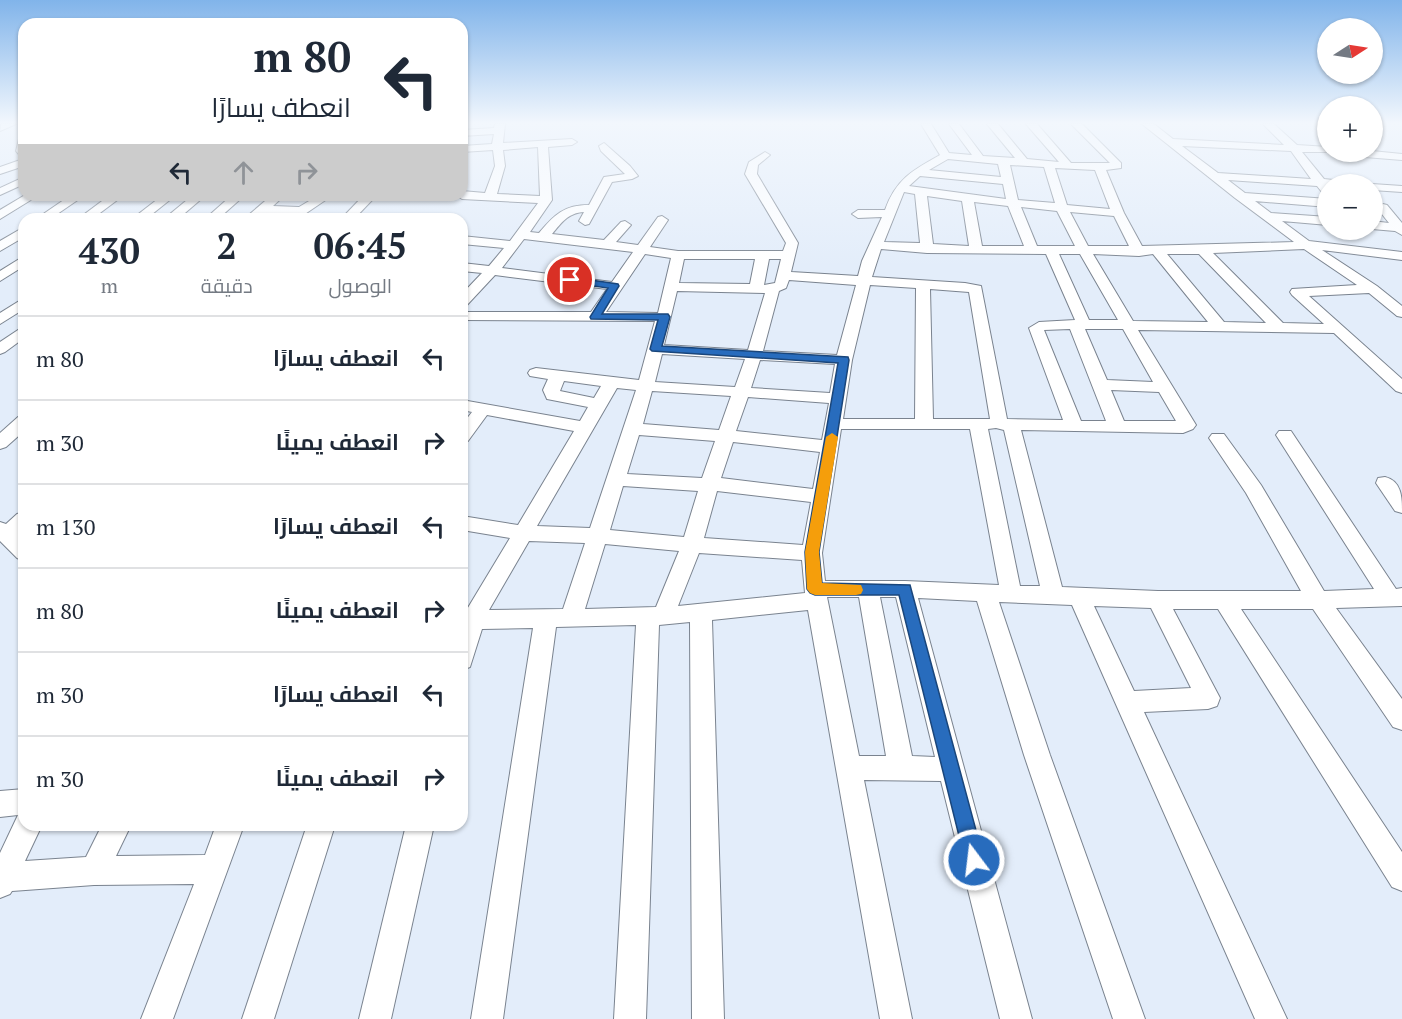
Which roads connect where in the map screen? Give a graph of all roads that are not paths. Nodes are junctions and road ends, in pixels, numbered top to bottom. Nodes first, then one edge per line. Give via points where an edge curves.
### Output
1 (498, 172) edge
2 (544, 172) edge
3 (630, 172) edge
4 (751, 172) edge
5 (917, 172) joint
6 (1006, 172) edge
7 (1050, 172) edge
8 (1101, 172) edge
9 (1207, 172) edge
10 (936, 174) junction
11 (1213, 176) junction
12 (956, 177) junction
13 (1008, 181) junction
14 (18, 183) edge
15 (1317, 187) edge
16 (900, 188) junction
17 (1383, 188) edge
18 (1402, 189) edge
19 (0, 192) edge
20 (927, 192) junction
21 (468, 196) edge
22 (1239, 196) junction
23 (960, 197) junction
24 (490, 198) junction
25 (546, 200) junction
26 (22, 201) edge
27 (70, 201) edge
28 (110, 201) edge
29 (162, 201) edge
30 (192, 201) edge
31 (232, 201) edge
32 (271, 201) edge
33 (317, 201) edge
34 (365, 201) edge
35 (1317, 202) edge
36 (1013, 203) junction
37 (1383, 207) edge
38 (1062, 208) junction
39 (261, 209) junction
40 (593, 209) junction
41 (1402, 209) edge
42 (2, 212) edge
43 (1383, 212) edge
44 (51, 213) edge
45 (92, 213) edge
46 (146, 213) edge
47 (178, 213) edge
48 (218, 213) edge
49 (257, 213) edge
50 (353, 213) edge
51 (890, 213) junction
52 (1118, 213) junction
53 (858, 214) dead end
54 (1266, 216) junction
55 (662, 220) dead end
56 (1317, 220) edge
57 (585, 221) dead end
58 (625, 225) dead end
59 (1383, 227) edge
60 (1400, 229) edge
61 (18, 235) edge
62 (543, 237) junction
63 (468, 240) edge
64 (516, 240) junction
65 (608, 244) junction
66 (876, 245) junction
67 (1306, 245) junction
68 (0, 247) edge
69 (927, 249) junction
70 (1032, 249) junction
71 (1050, 249) junction
72 (639, 250) junction
73 (976, 250) junction
74 (1084, 250) junction
75 (1202, 250) junction
76 (1158, 251) junction
77 (1138, 252) junction
78 (763, 254) junction
79 (0, 255) edge
80 (18, 255) edge
81 (678, 255) junction
82 (789, 255) junction
83 (1402, 256) edge
84 (468, 268) edge
85 (493, 270) junction
86 (784, 276) junction
87 (864, 281) junction
88 (923, 284) junction
89 (615, 286) junction
90 (670, 287) junction
91 (756, 289) junction
92 (773, 289) junction
93 (1372, 289) junction
94 (468, 296) edge
95 (18, 306) edge
96 (1402, 313) edge
97 (468, 316) edge
98 (595, 317) junction
99 (664, 317) junction
100 (0, 320) edge
101 (1080, 324) junction
102 (1127, 326) junction
103 (1220, 327) junction
104 (1279, 328) junction
105 (1337, 329) junction
106 (18, 336) edge
107 (0, 349) edge
108 (656, 349) junction
109 (754, 355) junction
110 (844, 360) junction
111 (536, 373) dead end
112 (558, 376) junction
113 (611, 383) junction
114 (1101, 385) junction
115 (645, 386) junction
116 (1166, 387) junction
117 (1402, 388) edge
118 (741, 391) junction
119 (837, 398) junction
120 (598, 404) junction
121 (468, 406) edge
122 (483, 410) junction
123 (834, 424) junction
124 (978, 424) junction
125 (1005, 424) junction
126 (924, 425) junction
127 (1074, 426) junction
128 (1117, 426) junction
129 (18, 427) edge
130 (585, 427) junction
131 (468, 429) edge
132 (633, 429) junction
133 (1285, 435) dead end
134 (727, 436) junction
135 (1218, 438) dead end
136 (0, 443) edge
137 (830, 447) junction
138 (617, 479) junction
139 (1385, 483) dead end
140 (709, 485) junction
141 (821, 497) junction
142 (1402, 506) edge
143 (18, 523) edge
144 (468, 524) edge
145 (3, 532) edge
146 (523, 533) junction
147 (598, 536) junction
148 (692, 545) junction
149 (18, 547) edge
150 (812, 552) junction
151 (868, 590) junction
152 (905, 590) junction
153 (998, 593) junction
154 (816, 595) junction
155 (1053, 595) junction
156 (1080, 597) junction
157 (1396, 597) edge
158 (1158, 600) junction
159 (1224, 600) junction
160 (1319, 600) junction
161 (701, 613) junction
162 (655, 616) junction
163 (559, 618) junction
164 (468, 620) edge
165 (1126, 702) junction
166 (1402, 719) edge
167 (848, 768) junction
168 (901, 769) junction
169 (951, 769) junction
170 (18, 802) edge
171 (0, 804) edge
172 (25, 831) edge
173 (114, 831) edge
174 (228, 831) edge
175 (319, 831) edge
176 (419, 831) edge
177 (212, 869) junction
178 (94, 871) junction
179 (1402, 878) edge
180 (2, 880) edge
181 (157, 1019) edge
182 (258, 1019) edge
183 (375, 1019) edge
184 (488, 1019) edge
185 (630, 1019) edge
186 (708, 1019) edge
187 (896, 1019) edge
188 (1016, 1019) edge
189 (1129, 1019) edge
190 (1271, 1019) edge

1 - 24 street
2 - 25 street
3 - 40 street via 632,176 608,179
4 - 82 street via 791,240
5 - 10 street
5 - 16 street
6 - 13 street
7 - 38 street
8 - 52 street
9 - 11 street
10 - 12 street
10 - 20 street
11 - 15 street
11 - 22 street
12 - 13 street
12 - 23 street
13 - 36 street
14 - 19 street
16 - 20 street
16 - 51 street
17 - 18 street
20 - 23 street
20 - 69 street
21 - 24 street
22 - 35 street
22 - 54 street
23 - 36 street
23 - 73 street
24 - 25 street
25 - 64 street
26 - 42 street
27 - 44 street
28 - 45 street
29 - 46 street
30 - 47 street
31 - 48 street
32 - 39 street
33 - 39 street via 301,211
34 - 50 street
36 - 38 street
36 - 70 street
37 - 41 street
38 - 52 street
38 - 74 street
39 - 49 street
40 - 57 street
40 - 62 street via 566,210
43 - 60 street
51 - 53 street
51 - 66 street
52 - 77 street
54 - 56 street
54 - 67 street
55 - 72 street
58 - 65 street
59 - 60 street
61 - 68 street
62 - 64 street
62 - 65 street
63 - 64 street
64 - 85 street
65 - 72 street
66 - 69 street
66 - 87 street
67 - 75 street
67 - 83 street
67 - 93 street
69 - 73 street
70 - 71 street
70 - 73 street
71 - 74 street
71 - 101 street
72 - 81 street
72 - 89 street
74 - 77 street
74 - 102 street
75 - 76 street
75 - 104 street
76 - 77 street
76 - 103 street
78 - 81 street
78 - 82 street
78 - 91 street
79 - 80 street
81 - 90 street
82 - 86 street
84 - 85 street
85 - 89 street
85 - 94 street
86 - 87 street
86 - 92 street via 781,285
87 - 88 street
87 - 110 street
88 - 125 street via 976,289
88 - 126 street
89 - 98 street
90 - 91 street
90 - 99 street
91 - 92 street
92 - 109 street
93 - 96 street
93 - 105 street via 1297,292
95 - 100 street
97 - 98 street
98 - 99 street
99 - 108 street
101 - 102 street
101 - 114 street
101 - 127 street via 1036,328
102 - 103 street
102 - 116 street
103 - 104 street
104 - 105 street
105 - 117 street
106 - 107 street
108 - 109 street
108 - 115 street
109 - 110 street
109 - 118 street
110 - 119 street
111 - 112 street
112 - 113 street
112 - 120 street via 550,390 554,395
113 - 115 street
113 - 120 street
114 - 116 street
114 - 128 street
115 - 118 street
115 - 132 street
116 - 128 street via 1186,426
118 - 119 street
118 - 134 street
119 - 123 street
120 - 130 street
121 - 122 street
122 - 130 street
122 - 131 street
123 - 126 street
123 - 137 street
124 - 125 street
124 - 126 street
124 - 153 street
125 - 127 street
125 - 155 street
127 - 128 street
129 - 136 street
130 - 146 street
132 - 134 street
132 - 138 street
133 - 157 street
134 - 137 street
134 - 140 street
135 - 160 street via 1254,490
137 - 141 street
138 - 140 street
138 - 147 street
139 - 142 street
140 - 141 street
140 - 148 street
141 - 150 street
143 - 145 street
144 - 146 street
145 - 149 street
146 - 147 street
146 - 164 street
147 - 148 street
147 - 163 street
148 - 150 street
148 - 162 street
150 - 154 street
151 - 152 street
151 - 154 street
151 - 168 street
152 - 153 street
152 - 169 street
153 - 155 street
153 - 189 street via 1037,755
154 - 161 street
154 - 167 street
155 - 156 street
156 - 158 street
156 - 165 street
157 - 160 street
158 - 159 street
158 - 165 street via 1208,698
159 - 160 street
159 - 179 street
160 - 166 street
161 - 162 street
161 - 186 street
162 - 163 street
162 - 185 street
163 - 164 street
163 - 184 street
165 - 190 street
167 - 168 street
167 - 187 street
168 - 169 street
169 - 188 street
170 - 171 street
172 - 180 street
173 - 178 street
174 - 177 street
175 - 182 street
176 - 183 street
177 - 178 street
177 - 181 street
178 - 180 street

